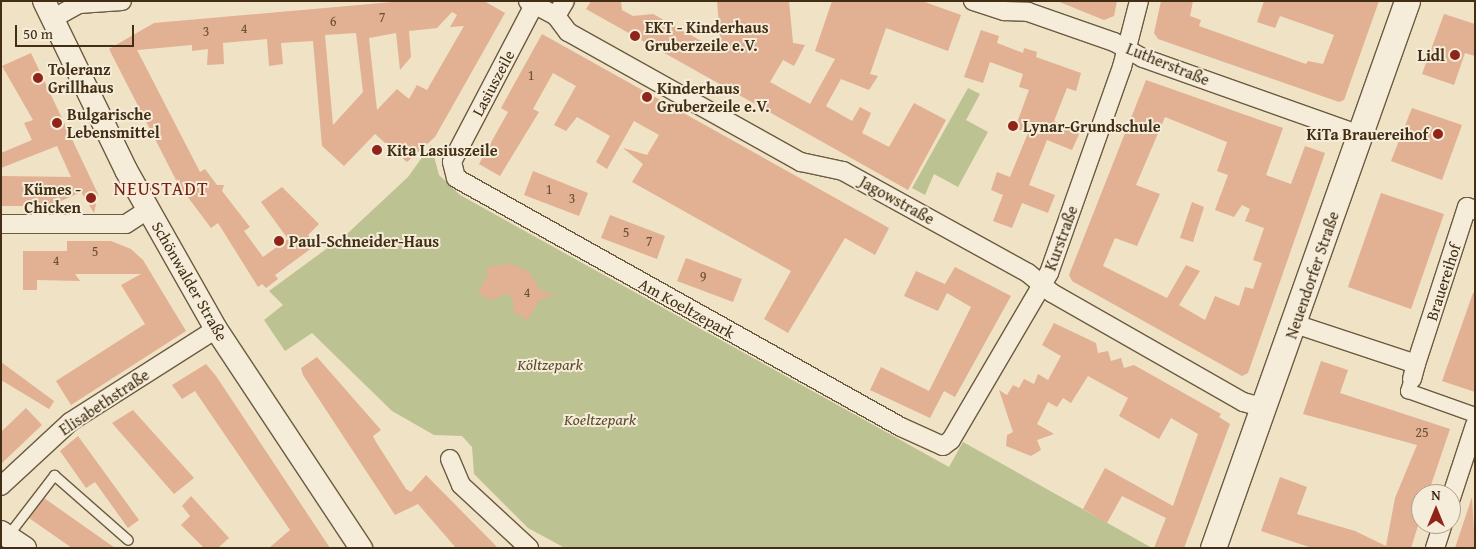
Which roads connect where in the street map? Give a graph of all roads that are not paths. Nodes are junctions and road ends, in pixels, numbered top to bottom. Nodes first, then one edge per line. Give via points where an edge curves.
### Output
1 (122, 1) edge
2 (973, 1) edge
3 (1139, 1) edge
4 (1407, 1) edge
5 (531, 3) edge
6 (560, 9) edge
7 (48, 10) edge
8 (1127, 50) junction
9 (1361, 135) junction
10 (452, 162) joint
11 (149, 209) junction
12 (1475, 210) edge
13 (1, 224) edge
14 (1042, 285) junction
15 (1295, 324) junction
16 (216, 329) junction
17 (1414, 372) junction
18 (1265, 408) junction
19 (1475, 415) edge
20 (1475, 425) edge
21 (934, 445) joint
22 (450, 459) dead end
23 (1456, 484) edge
24 (1, 486) edge
25 (1440, 534) edge
26 (11, 538) edge
27 (128, 540) dead end
28 (361, 548) edge
29 (529, 548) edge
30 (1213, 548) edge
31 (1435, 548) edge

1 - 7 street
2 - 8 street, Lutherstraße via 1004,11 1028,12
3 - 8 street, Kurstraße
4 - 9 main road, Neuendorfer Straße
5 - 6 street, Jagowstraße
5 - 10 street, Lasiuszeile
6 - 14 street, Jagowstraße via 568,32 801,162 843,171 1028,273
7 - 11 street, Schönwalder Straße
8 - 9 street, Lutherstraße
8 - 14 street, Kurstraße
9 - 15 main road, Neuendorfer Straße
10 - 21 street, Am Koeltzepark via 456,178
11 - 13 street via 126,224
11 - 16 street, Schönwalder Straße
12 - 17 street, Brauereihof via 1467,207
14 - 18 street, Jagowstraße via 1244,402
14 - 21 street, Kurstraße via 951,440
15 - 17 street
15 - 18 main road, Neuendorfer Straße
16 - 24 street, Elisabethstraße via 70,422
16 - 28 street, Schönwalder Straße
17 - 19 street via 1408,391
18 - 30 main road, Neuendorfer Straße
20 - 23 street
22 - 29 street via 462,486
25 - 31 street
26 - 27 lane via 54,475

